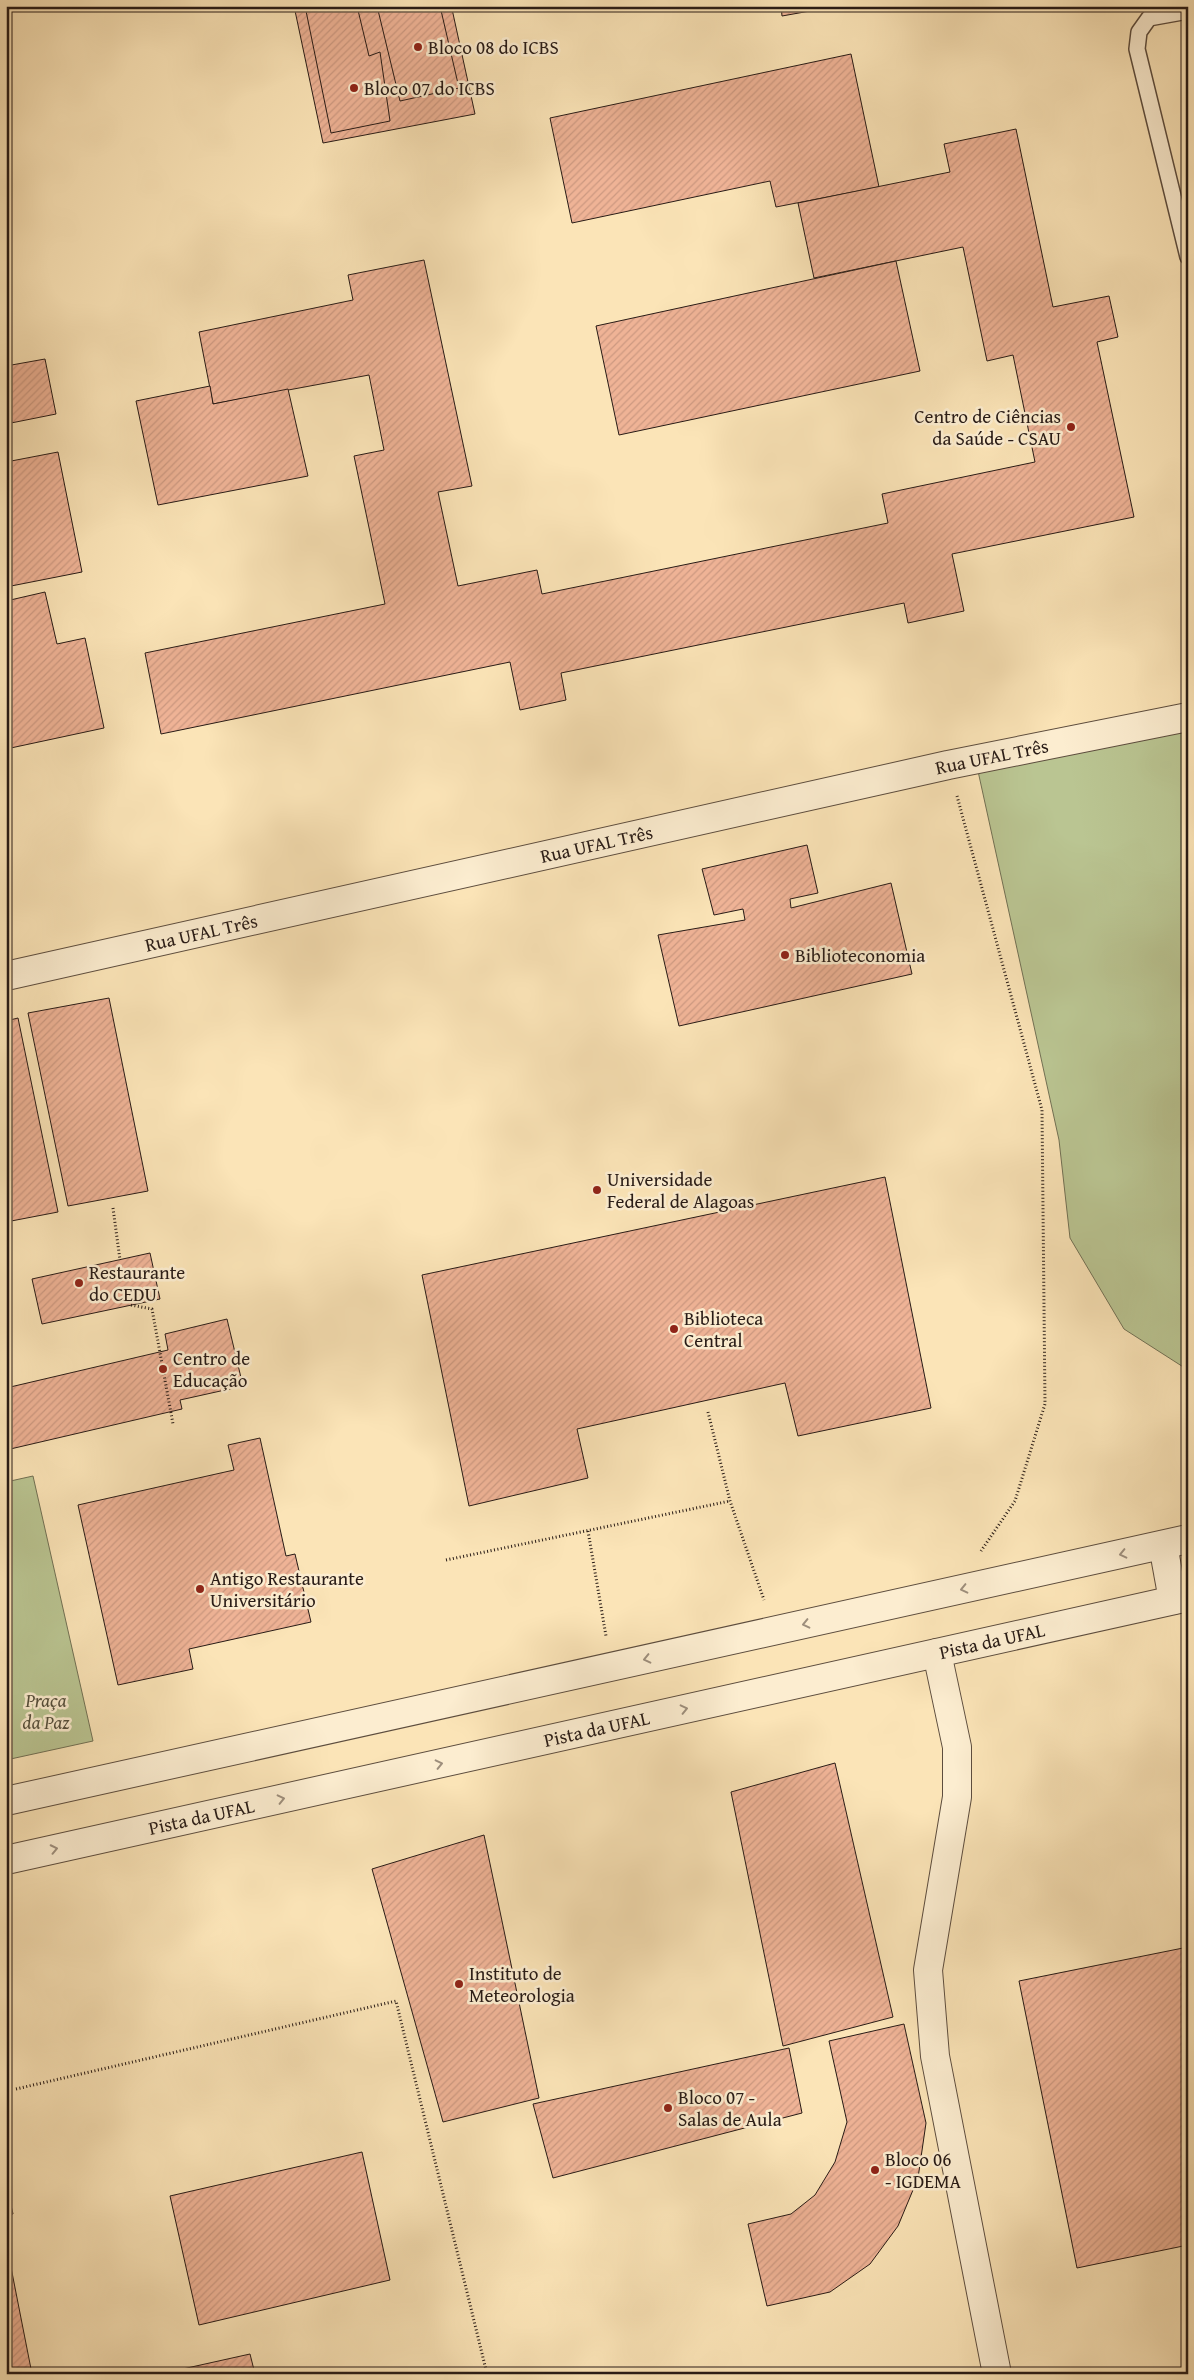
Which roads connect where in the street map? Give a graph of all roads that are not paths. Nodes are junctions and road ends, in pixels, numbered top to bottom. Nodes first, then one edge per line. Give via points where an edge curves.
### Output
1 (1188, 11) edge
2 (1188, 257) edge
3 (1188, 717) edge
4 (6, 976) edge
5 (1175, 1542) edge
6 (1180, 1599) edge
7 (936, 1653) junction
8 (6, 1802) edge
9 (6, 1860) edge
10 (996, 2374) edge

1 - 2 lane via 1149,18 1139,32 1137,48
3 - 4 street, Rua UFAL Três via 948,765
5 - 6 street
5 -> 8 street
6 - 7 street, Pista da UFAL
9 -> 7 street, Pista da UFAL
7 - 10 street via 956,1747 957,1797 928,1970 934,2047

